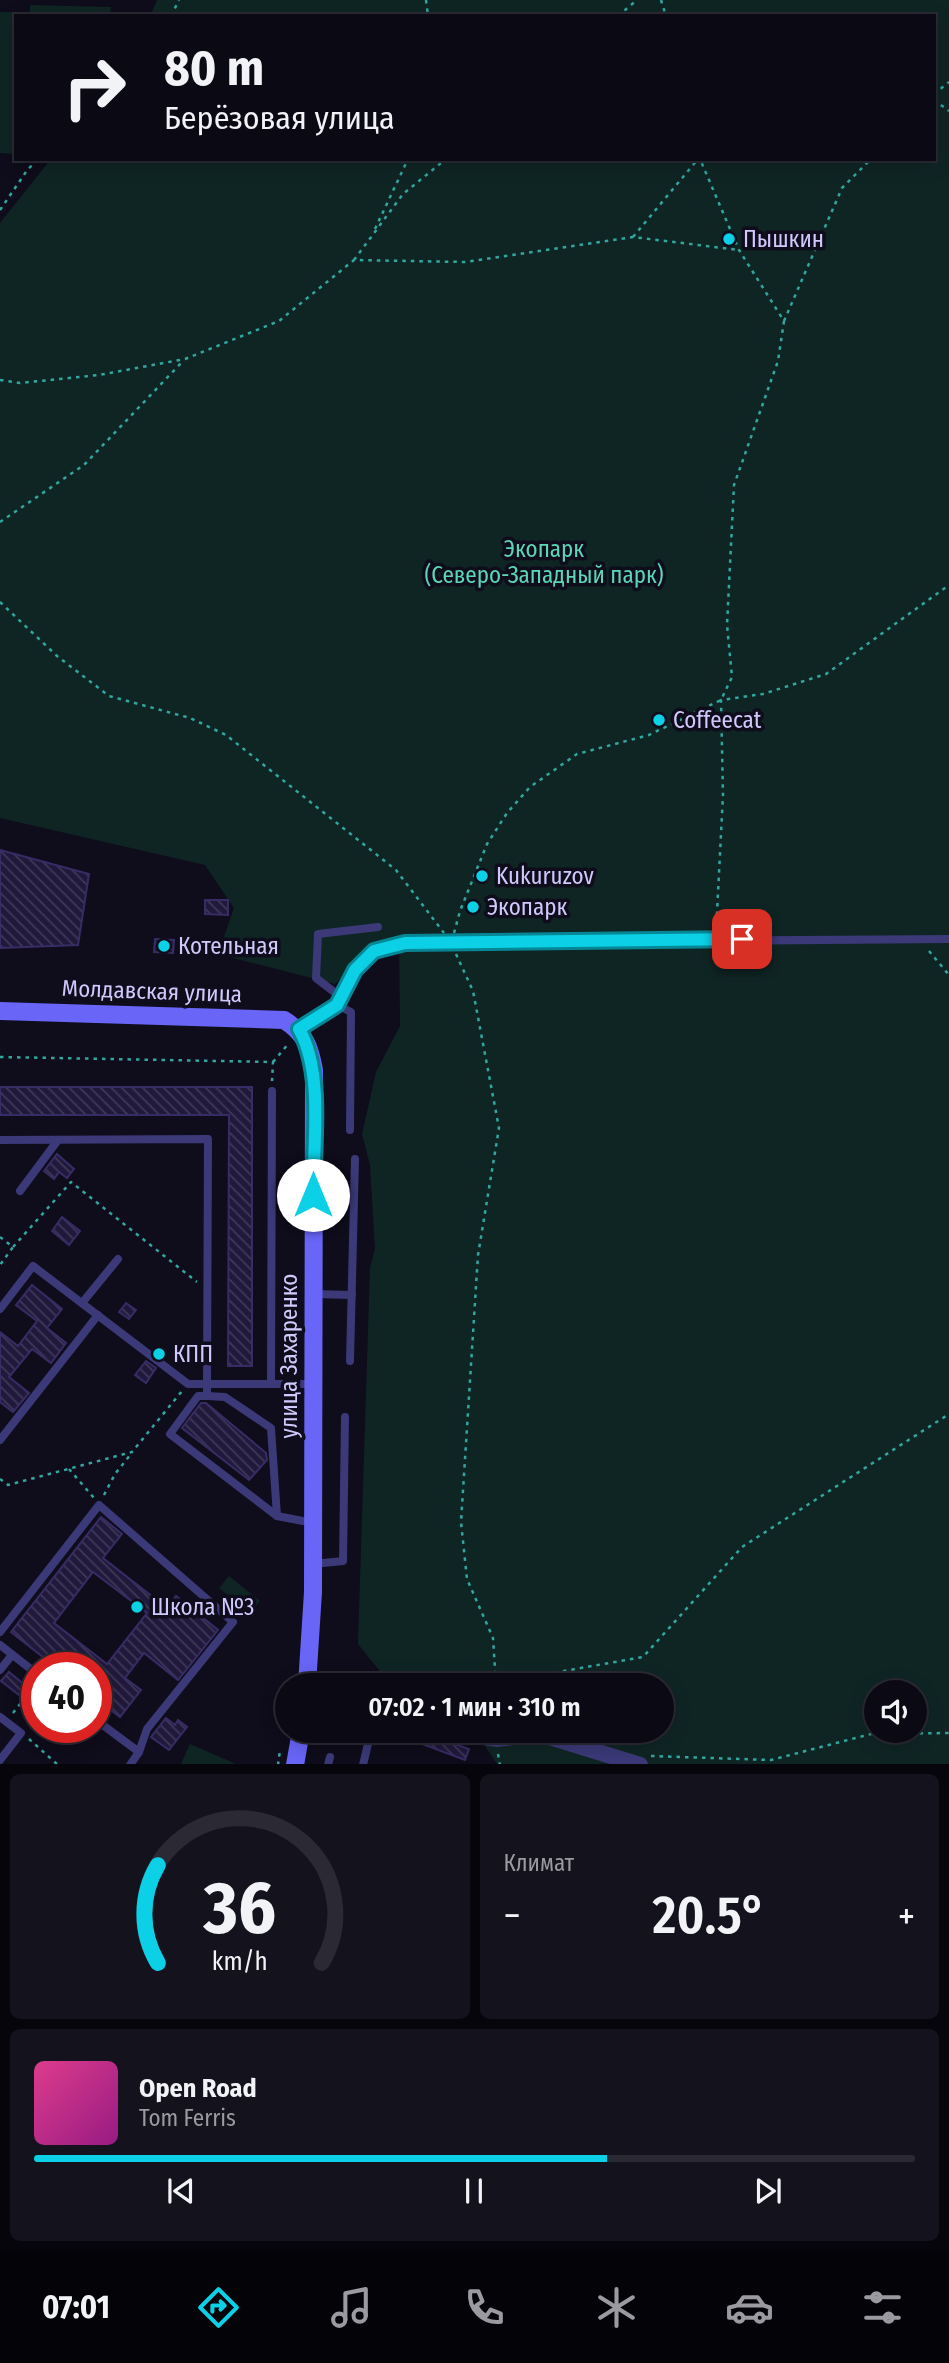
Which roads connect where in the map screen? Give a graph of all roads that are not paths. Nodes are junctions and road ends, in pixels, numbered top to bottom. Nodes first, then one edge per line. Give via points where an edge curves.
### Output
1 (379, 928) dead end
2 (949, 939) edge
3 (340, 1001) junction
4 (0, 1011) edge
5 (299, 1029) junction
6 (272, 1091) road end
7 (350, 1130) dead end
8 (0, 1140) edge
9 (58, 1140) junction
10 (355, 1159) dead end
11 (20, 1191) dead end
12 (118, 1259) dead end
13 (313, 1294) junction
14 (352, 1295) junction
15 (82, 1303) junction
16 (0, 1309) edge
17 (97, 1315) junction
18 (350, 1361) dead end
19 (207, 1384) junction
20 (271, 1384) junction
21 (313, 1384) junction
22 (207, 1396) junction
23 (345, 1417) dead end
24 (0, 1440) edge
25 (277, 1517) junction
26 (313, 1522) junction
27 (313, 1564) junction
28 (0, 1632) edge
29 (0, 1645) edge
30 (12, 1655) junction
31 (21, 1662) edge
32 (0, 1670) edge
33 (308, 1673) edge
34 (3, 1719) edge
35 (112, 1732) edge
36 (299, 1743) edge
37 (368, 1743) edge
38 (578, 1743) edge
39 (139, 1752) junction
40 (641, 1758) edge
41 (0, 1760) edge
42 (131, 1764) edge
43 (295, 1764) edge
44 (362, 1764) edge

1 - 3 lane via 318,934 316,978
2 - 3 lane via 405,943 374,951 355,970
3 - 5 lane
3 - 7 lane via 351,1012
4 - 5 street, Молдавская улица via 284,1020
5 - 13 street, улица Захаренко via 310,1048 314,1070
6 - 20 lane
8 - 9 lane
9 - 11 lane
9 - 19 lane via 208,1139
10 - 14 lane
12 - 15 lane
13 - 14 lane
13 - 21 street, улица Захаренко
14 - 18 lane
15 - 16 lane via 33,1266
15 - 17 lane
17 - 19 lane via 188,1384
17 - 24 lane
19 - 20 lane
19 - 22 lane
20 - 21 lane
21 - 26 street, улица Захаренко
22 - 25 lane via 225,1397 271,1428
22 - 25 lane via 198,1396 170,1434
23 - 27 lane via 343,1562
25 - 26 lane
26 - 27 street, улица Захаренко
27 - 33 street, улица Захаренко
28 - 39 lane via 99,1505 233,1622 147,1729
29 - 30 lane
30 - 31 lane
30 - 32 lane
34 - 41 lane via 21,1733
35 - 39 lane
36 - 43 street
37 - 44 lane
38 - 40 street
39 - 42 lane

